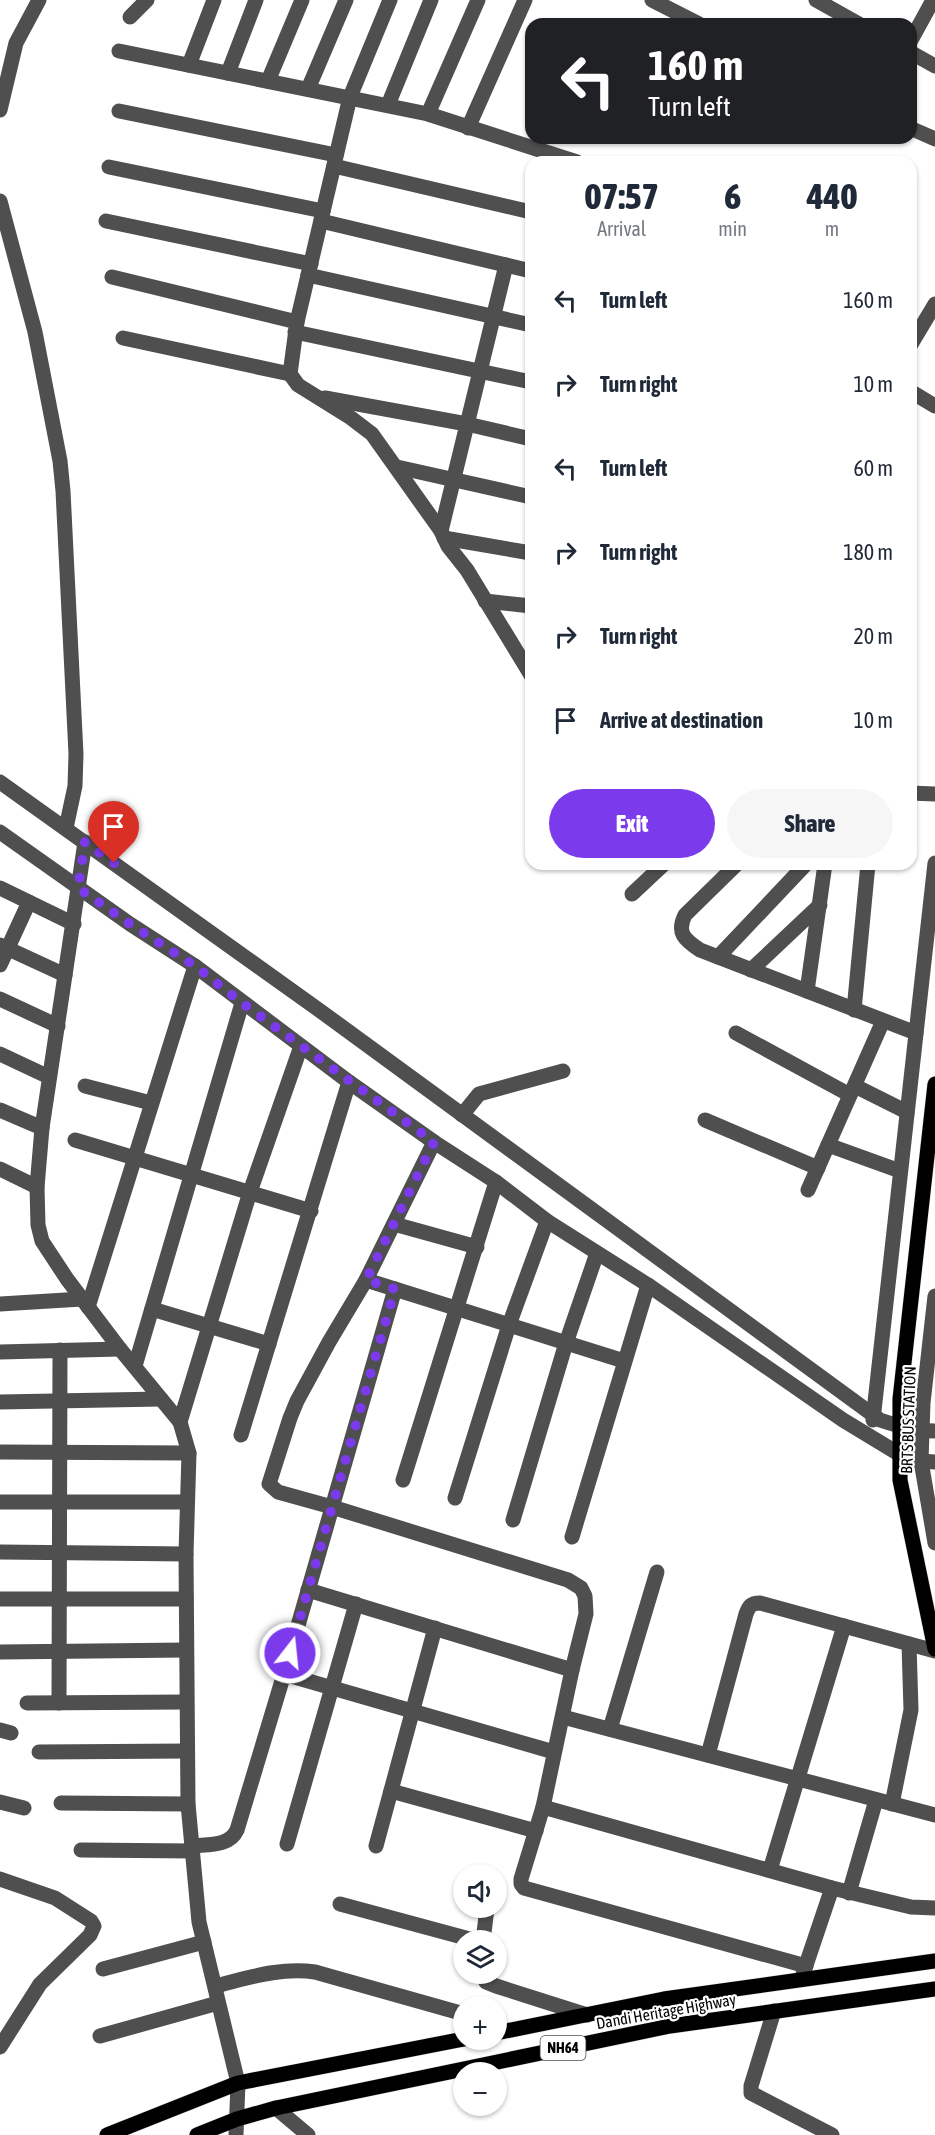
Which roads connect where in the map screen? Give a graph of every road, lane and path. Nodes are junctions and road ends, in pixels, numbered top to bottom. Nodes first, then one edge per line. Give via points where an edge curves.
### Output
1 (39, 0) edge
2 (147, 0) edge
3 (214, 0) edge
4 (256, 0) edge
5 (302, 0) edge
6 (346, 0) edge
7 (390, 0) edge
8 (431, 0) edge
9 (478, 0) edge
10 (525, 0) edge
11 (652, 0) edge
12 (816, 0) edge
13 (933, 0) edge
14 (130, 17) dead end
15 (687, 18) edge
16 (848, 18) edge
17 (917, 29) edge
18 (119, 51) dead end
19 (917, 56) edge
20 (189, 65) junction
21 (935, 66) edge
22 (228, 73) junction
23 (268, 81) junction
24 (308, 89) junction
25 (350, 97) junction
26 (388, 105) junction
27 (0, 110) edge
28 (119, 111) dead end
29 (428, 114) junction
30 (468, 128) junction
31 (917, 131) edge
32 (935, 139) edge
33 (558, 156) edge
34 (335, 161) junction
35 (109, 167) dead end
36 (0, 201) edge
37 (525, 210) edge
38 (322, 216) junction
39 (106, 221) dead end
40 (506, 264) junction
41 (309, 269) junction
42 (525, 269) edge
43 (112, 277) dead end
44 (935, 304) edge
45 (493, 317) junction
46 (525, 324) edge
47 (296, 327) junction
48 (917, 334) edge
49 (123, 338) dead end
50 (480, 371) junction
51 (290, 374) junction
52 (525, 381) edge
53 (917, 395) edge
54 (315, 396) junction
55 (935, 406) edge
56 (467, 424) junction
57 (525, 438) edge
58 (397, 467) junction
59 (453, 480) junction
60 (525, 496) edge
61 (442, 535) junction
62 (525, 552) edge
63 (485, 601) junction
64 (525, 605) edge
65 (525, 665) edge
66 (0, 782) edge
67 (917, 794) edge
68 (935, 795) edge
69 (66, 828) junction
70 (0, 832) edge
71 (85, 842) junction
72 (935, 863) edge
73 (658, 870) edge
74 (731, 870) edge
75 (800, 870) edge
76 (824, 870) edge
77 (867, 870) edge
78 (0, 888) edge
79 (84, 893) junction
80 (632, 894) dead end
81 (29, 902) junction
82 (820, 905) junction
83 (74, 924) junction
84 (4, 946) edge
85 (718, 957) junction
86 (0, 965) edge
87 (195, 966) junction
88 (752, 970) junction
89 (65, 975) junction
90 (807, 992) junction
91 (0, 999) edge
92 (242, 1003) junction
93 (854, 1010) junction
94 (884, 1021) junction
95 (58, 1026) junction
96 (736, 1033) dead end
97 (916, 1033) junction
98 (301, 1046) junction
99 (0, 1054) edge
100 (563, 1071) dead end
101 (49, 1077) junction
102 (350, 1082) junction
103 (935, 1084) edge
104 (85, 1086) dead end
105 (852, 1090) junction
106 (151, 1103) junction
107 (0, 1110) edge
108 (906, 1112) junction
109 (462, 1115) junction
110 (705, 1120) dead end
111 (42, 1128) junction
112 (75, 1140) dead end
113 (434, 1142) junction
114 (828, 1145) junction
115 (134, 1158) junction
116 (818, 1167) junction
117 (0, 1169) edge
118 (900, 1171) junction
119 (192, 1175) junction
120 (496, 1182) junction
121 (37, 1187) junction
122 (808, 1190) dead end
123 (250, 1192) junction
124 (311, 1211) junction
125 (547, 1221) junction
126 (394, 1224) junction
127 (477, 1247) junction
128 (597, 1252) junction
129 (366, 1280) junction
130 (648, 1285) junction
131 (395, 1289) junction
132 (935, 1296) edge
133 (85, 1303) junction
134 (0, 1304) edge
135 (152, 1309) junction
136 (457, 1309) junction
137 (509, 1325) junction
138 (209, 1326) junction
139 (566, 1343) junction
140 (270, 1344) junction
141 (120, 1349) junction
142 (60, 1350) junction
143 (0, 1352) edge
144 (624, 1361) junction
145 (135, 1366) junction
146 (161, 1399) junction
147 (60, 1401) junction
148 (0, 1402) edge
149 (872, 1414) junction
150 (180, 1422) junction
151 (900, 1427) junction
152 (929, 1431) edge
153 (241, 1435) dead end
154 (874, 1439) junction
155 (0, 1452) edge
156 (60, 1452) junction
157 (189, 1453) junction
158 (899, 1454) junction
159 (928, 1462) edge
160 (403, 1480) dead end
161 (455, 1498) dead end
162 (0, 1502) edge
163 (60, 1502) junction
164 (187, 1502) junction
165 (332, 1507) junction
166 (513, 1520) dead end
167 (572, 1537) dead end
168 (935, 1543) edge
169 (0, 1552) edge
170 (60, 1552) junction
171 (186, 1554) junction
172 (657, 1572) dead end
173 (308, 1590) junction
174 (0, 1599) edge
175 (59, 1599) junction
176 (186, 1599) junction
177 (356, 1604) junction
178 (844, 1626) junction
179 (435, 1628) junction
180 (909, 1644) junction
181 (186, 1650) junction
182 (935, 1650) edge
183 (59, 1652) junction
184 (0, 1653) edge
185 (572, 1671) junction
186 (284, 1674) junction
187 (333, 1688) junction
188 (186, 1702) junction
189 (59, 1703) junction
190 (27, 1704) dead end
191 (412, 1711) junction
192 (563, 1717) junction
193 (610, 1729) junction
194 (187, 1750) junction
195 (39, 1752) dead end
196 (554, 1752) junction
197 (708, 1755) junction
198 (798, 1779) junction
199 (391, 1791) junction
200 (876, 1800) junction
201 (0, 1802) edge
202 (61, 1803) dead end
203 (188, 1804) junction
204 (892, 1804) junction
205 (543, 1807) junction
206 (24, 1808) dead end
207 (935, 1815) edge
208 (536, 1831) junction
209 (287, 1844) dead end
210 (376, 1846) dead end
211 (191, 1849) junction
212 (81, 1850) dead end
213 (770, 1870) junction
214 (0, 1879) edge
215 (832, 1888) junction
216 (849, 1893) junction
217 (340, 1904) dead end
218 (935, 1908) edge
219 (453, 1935) edge
220 (204, 1942) junction
221 (935, 1960) edge
222 (103, 1969) dead end
223 (803, 1973) junction
224 (491, 1984) edge
225 (214, 1986) junction
226 (935, 1989) edge
227 (218, 2003) junction
228 (453, 2011) edge
229 (774, 2011) junction
230 (587, 2015) junction
231 (507, 2026) edge
232 (516, 2029) junction
233 (507, 2030) edge
234 (100, 2036) dead end
235 (453, 2041) edge
236 (0, 2047) edge
237 (238, 2084) junction
238 (276, 2108) junction
239 (237, 2119) junction
240 (107, 2135) edge
241 (197, 2135) edge
242 (236, 2135) edge
243 (308, 2135) edge
244 (832, 2135) edge

1 - 27 street via 16,44
2 - 14 street
3 - 20 street
4 - 22 street
5 - 23 street
6 - 24 street
7 - 25 street
8 - 26 street
9 - 29 street
10 - 30 street
11 - 15 street
12 - 16 street
13 - 17 street
18 - 20 street
19 - 21 street
20 - 22 street
22 - 23 street
23 - 24 street
24 - 25 street
25 - 26 street
25 - 34 street
26 - 29 street
28 - 34 street
29 - 30 street
30 - 33 street
31 - 32 street
34 - 37 street
34 - 38 street
35 - 38 street
36 - 69 street via 35,332 62,481 76,754 75,786
38 - 40 street
38 - 41 street
39 - 41 street
40 - 42 street
40 - 45 street
41 - 45 street
41 - 47 street
43 - 47 street
44 - 48 street
45 - 46 street
45 - 50 street
47 - 50 street
47 - 51 street
49 - 51 street
50 - 52 street
50 - 56 street
51 - 54 street
53 - 55 street
54 - 56 street
54 - 58 street via 372,434
56 - 57 street
56 - 59 street
58 - 59 street
58 - 61 street
59 - 60 street
59 - 61 street
61 - 62 street
61 - 63 street
63 - 64 street
63 - 65 street
66 - 69 street
67 - 68 street
69 - 71 street
70 - 79 street
71 - 79 street
71 - 109 street
72 - 97 street
73 - 80 street
74 - 85 street via 685,915 680,925 689,943
75 - 85 street
76 - 82 street
77 - 93 street
78 - 81 street
79 - 83 street
79 - 87 street
81 - 83 street
81 - 84 street
82 - 88 street
82 - 90 street
83 - 89 street
84 - 86 street
84 - 89 street
85 - 88 street
87 - 92 street
87 - 106 street
88 - 90 street
89 - 95 street
90 - 93 street
91 - 95 street
92 - 98 street
92 - 119 street
93 - 94 street
94 - 97 street
94 - 105 street
95 - 101 street
96 - 105 street
97 - 108 street
98 - 102 street
98 - 123 street
99 - 101 street
100 - 109 street via 479,1094
101 - 111 street
102 - 113 street
102 - 124 street
103 - 151 main road via 901,1387
104 - 106 street
105 - 108 street
105 - 114 street
106 - 115 street
107 - 111 street
108 - 118 street
109 - 149 street
110 - 116 street
111 - 121 street
112 - 115 street
113 - 120 street
113 - 126 street
114 - 116 street
114 - 118 street
115 - 119 street
115 - 133 street
116 - 122 street
117 - 121 street
118 - 149 street
119 - 123 street
119 - 135 street
120 - 125 street
120 - 127 street
121 - 133 street via 39,1233
123 - 124 street
123 - 138 street
124 - 140 street
125 - 128 street
125 - 137 street
126 - 127 street
126 - 129 street
127 - 136 street
128 - 130 street
128 - 139 street
129 - 131 street
129 - 165 street via 297,1401 269,1480 278,1492
130 - 144 street
130 - 154 street
131 - 136 street
131 - 165 street
132 - 152 street, BRTS BUS STATION via 923,1403
133 - 134 street
133 - 141 street
135 - 138 street
135 - 145 street
136 - 137 street
136 - 160 street
137 - 139 street
137 - 161 street
138 - 140 street
138 - 150 street
139 - 144 street
139 - 166 street
140 - 153 street
141 - 142 street
141 - 145 street
142 - 143 street
142 - 147 street
144 - 167 street
145 - 146 street
146 - 147 street
146 - 150 street
147 - 148 street
147 - 156 street
149 - 151 street
149 - 154 street
150 - 157 street
151 - 152 street
151 - 158 main road
152 - 159 street, BRTS BUS STATION
154 - 158 street
155 - 156 street
156 - 157 street
156 - 163 street
157 - 164 street
158 - 159 street
158 - 182 main road via 900,1480
159 - 168 street, BRTS BUS STATION
162 - 163 street
163 - 164 street
163 - 170 street
164 - 171 street
165 - 173 street
165 - 185 street via 575,1583 585,1596 586,1614
169 - 170 street
170 - 171 street
170 - 175 street
171 - 176 street
172 - 193 street
173 - 177 street
173 - 186 street
174 - 175 street
175 - 176 street
175 - 183 street
176 - 181 street
177 - 179 street
177 - 187 street
178 - 180 street
178 - 197 street via 760,1603 749,1606
178 - 198 street
179 - 185 street
179 - 191 street
180 - 182 street
180 - 204 street via 911,1710
181 - 183 street
181 - 188 street
183 - 184 street
183 - 189 street
185 - 192 street
186 - 187 street
186 - 211 street via 234,1836 225,1843
187 - 191 street
187 - 209 street
188 - 189 street
188 - 194 street
189 - 190 street
191 - 196 street
191 - 199 street
192 - 193 street
192 - 196 street
193 - 197 street
194 - 195 street
194 - 203 street
196 - 205 street
197 - 198 street
198 - 200 street
198 - 213 street
199 - 208 street
199 - 210 street
200 - 204 street
200 - 216 street
201 - 206 street
202 - 203 street
203 - 211 street
204 - 207 street
205 - 208 street
205 - 213 street
208 - 223 street via 521,1879 524,1888
211 - 212 street
211 - 220 street
213 - 215 street
214 - 236 street via 55,1898 94,1926 90,1935 40,1984
215 - 216 street
215 - 223 street
216 - 218 street via 911,1907
217 - 219 street
220 - 222 street
220 - 225 street
221 - 223 main road, NH64
223 - 230 main road, NH64
224 - 230 street
225 - 227 street
225 - 228 street via 278,1970 301,1970
226 - 229 main road, Dandi Heritage Highway / NH64
227 - 234 street
227 - 237 street
229 - 238 main road, Dandi Heritage Highway / NH64 via 670,2026
229 - 244 street via 751,2094
230 - 232 main road, NH64
231 - 232 street
232 - 233 main road, NH64
235 - 237 main road
237 - 239 street
237 - 240 main road
238 - 239 main road, Dandi Heritage Highway / NH64
238 - 243 street
239 - 241 main road, Dandi Heritage Highway / NH64
239 - 242 street

